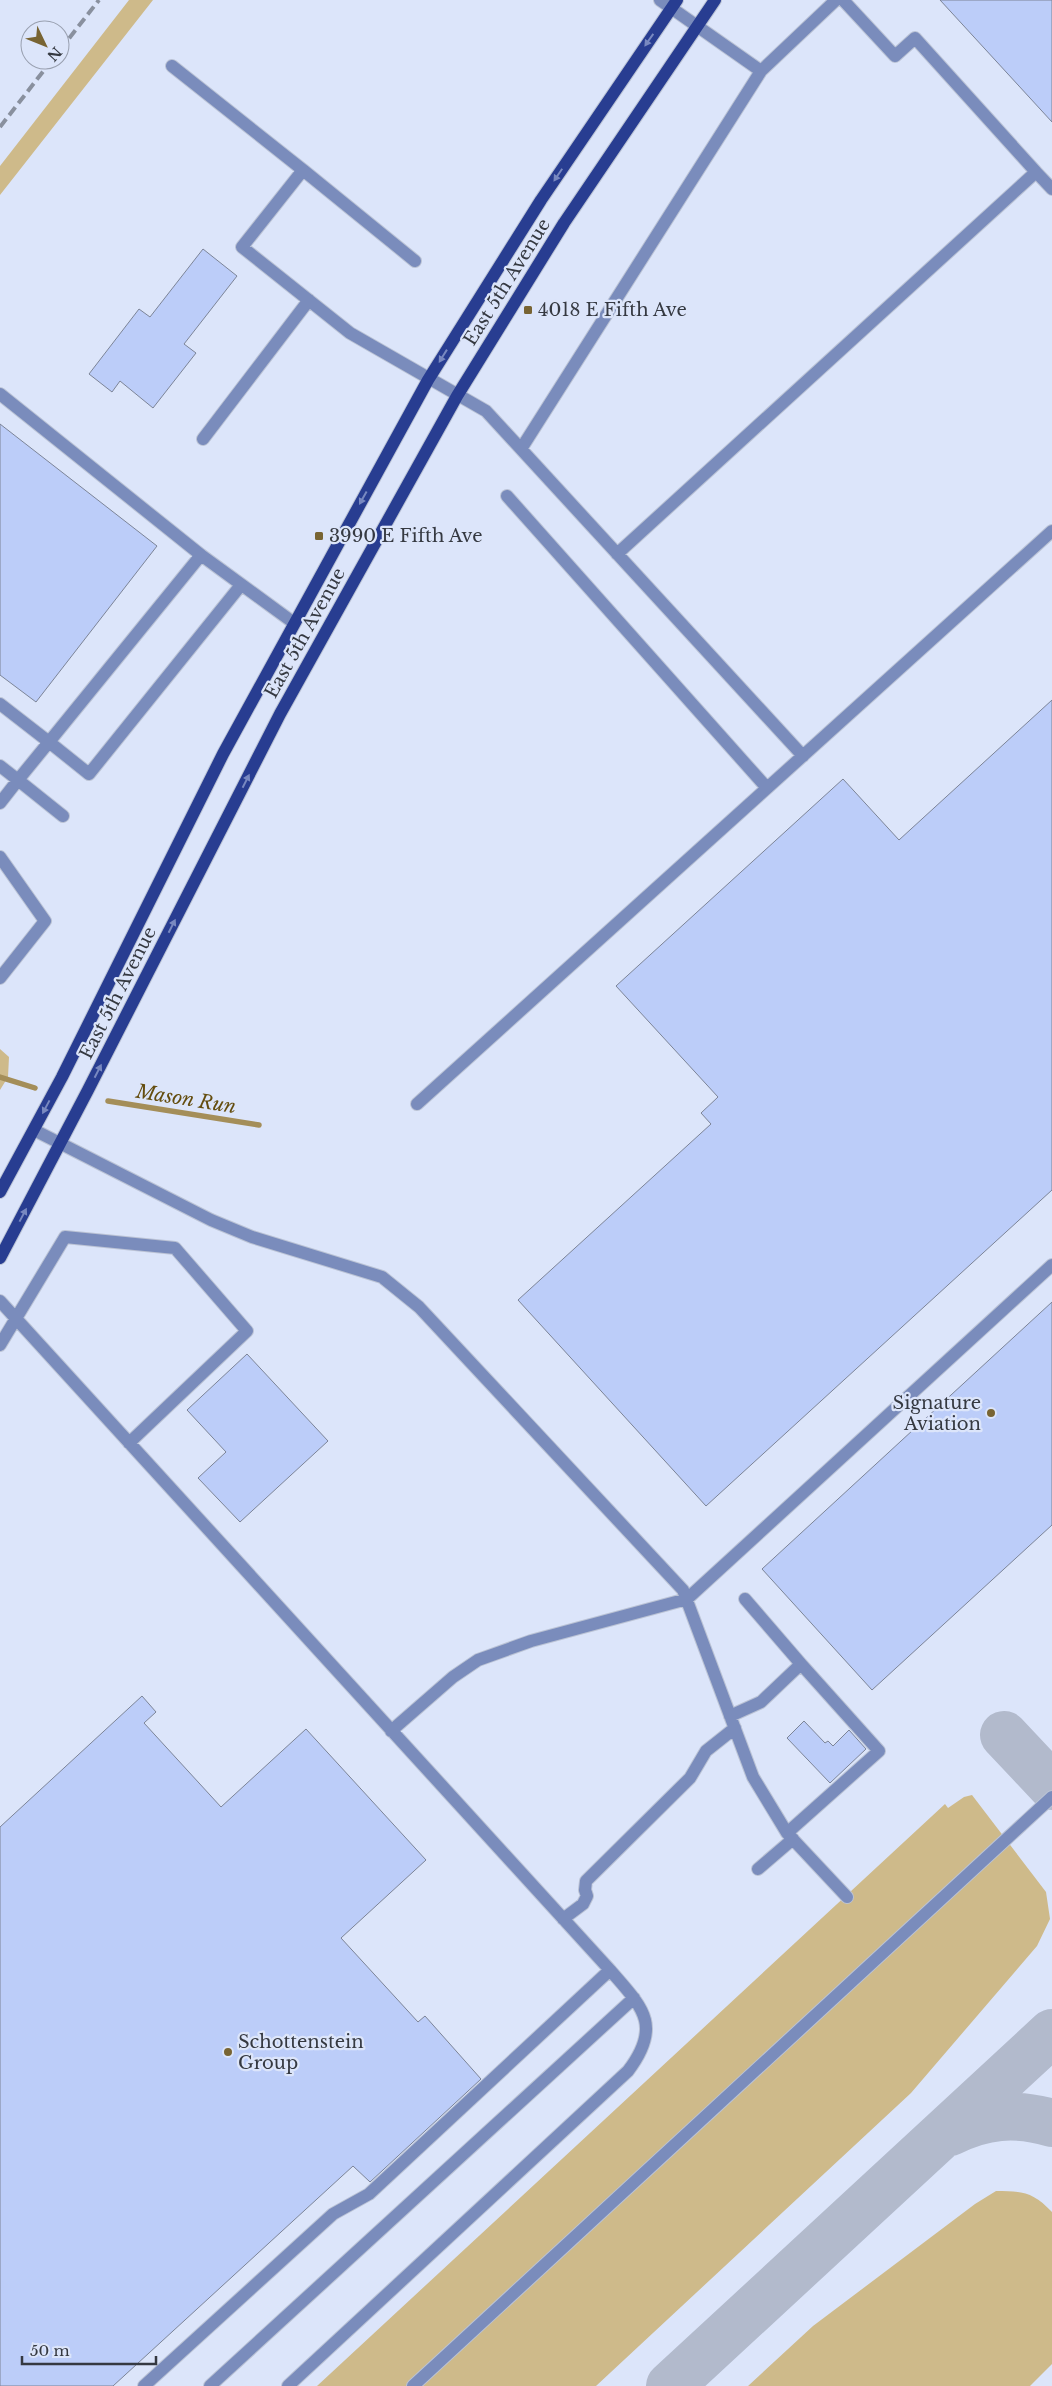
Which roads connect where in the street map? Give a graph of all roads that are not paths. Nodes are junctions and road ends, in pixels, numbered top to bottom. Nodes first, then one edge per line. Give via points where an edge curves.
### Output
1 (660, 0) edge
2 (715, 0) edge
3 (836, 0) edge
4 (843, 0) edge
5 (674, 4) edge
6 (697, 25) junction
7 (172, 66) dead end
8 (761, 71) junction
9 (303, 170) junction
10 (1036, 172) junction
11 (1052, 190) edge
12 (415, 260) dead end
13 (309, 300) junction
14 (428, 380) junction
15 (0, 394) edge
16 (457, 396) junction
17 (202, 439) dead end
18 (521, 449) junction
19 (507, 496) dead end
20 (1052, 531) edge
21 (617, 554) junction
22 (201, 555) junction
23 (241, 585) junction
24 (294, 623) junction
25 (0, 704) edge
26 (49, 742) junction
27 (803, 756) junction
28 (0, 766) edge
29 (18, 780) junction
30 (767, 788) junction
31 (0, 803) edge
32 (64, 816) dead end
33 (0, 857) edge
34 (0, 978) edge
35 (417, 1104) dead end
36 (34, 1130) junction
37 (61, 1143) junction
38 (0, 1192) edge
39 (0, 1258) edge
40 (1052, 1266) edge
41 (0, 1301) edge
42 (17, 1319) junction
43 (0, 1345) edge
44 (130, 1444) junction
45 (687, 1599) junction
46 (745, 1599) dead end
47 (801, 1664) junction
48 (730, 1716) junction
49 (735, 1728) junction
50 (391, 1731) junction
51 (1052, 1797) edge
52 (790, 1836) junction
53 (758, 1869) dead end
54 (847, 1897) dead end
55 (563, 1919) junction
56 (610, 1970) junction
57 (634, 1998) junction
58 (144, 2386) edge
59 (210, 2386) edge
60 (288, 2386) edge
61 (414, 2386) edge

1 - 5 street
2 - 6 main road, East 5th Avenue
3 - 8 street
4 - 10 street via 894,56 915,38
5 - 6 street
5 -> 14 main road, East 5th Avenue via 541,200
6 - 8 street
6 - 16 main road, East 5th Avenue via 564,223
7 - 9 street
8 - 18 street
9 - 12 street
9 - 13 street via 242,247
10 - 11 street
10 - 21 street
13 - 14 street via 350,333
13 - 17 street
14 - 16 street
14 -> 24 main road, East 5th Avenue
15 - 22 street
16 - 18 street via 486,411
37 -> 16 main road, East 5th Avenue via 280,714
18 - 21 street
19 - 30 street
20 - 27 street
21 - 27 street
22 - 23 street
22 - 26 street
23 - 24 street
23 - 26 street via 89,774
24 -> 36 main road, East 5th Avenue via 223,754
25 - 26 street
26 - 29 street
27 - 30 street
28 - 29 street
29 - 31 street
29 - 32 street
30 - 35 street
33 - 34 street via 45,921
36 - 37 street
36 - 38 main road, East 5th Avenue
39 -> 37 main road, East 5th Avenue
37 - 45 street via 211,1220 252,1237 382,1277 418,1307 683,1590
40 - 45 street
41 - 42 street
42 - 43 street
42 - 44 street
42 - 44 street via 65,1237 175,1248 247,1331
44 - 50 street
45 - 48 street
45 - 50 street via 531,1641 478,1660 453,1677
46 - 47 street
47 - 48 street via 761,1702
47 - 52 street via 879,1751
48 - 49 street
49 - 52 street via 753,1777
49 - 55 street via 706,1751 690,1778 586,1881 587,1896 583,1904
50 - 55 street
51 - 61 street
52 - 53 street
52 - 54 street
55 - 56 street
56 - 57 street
56 - 58 street via 369,2194 332,2214
57 - 59 street
57 - 60 street via 642,2010 645,2035 641,2050 628,2071

